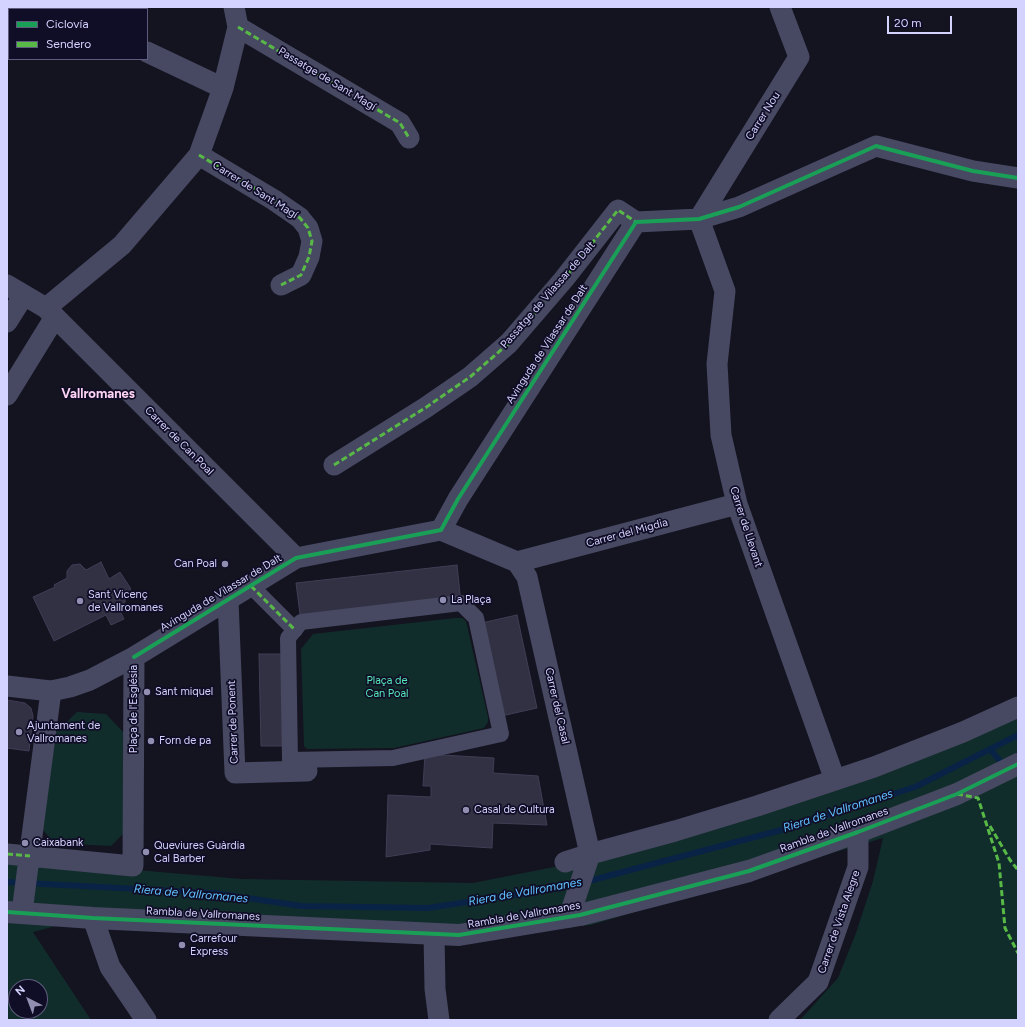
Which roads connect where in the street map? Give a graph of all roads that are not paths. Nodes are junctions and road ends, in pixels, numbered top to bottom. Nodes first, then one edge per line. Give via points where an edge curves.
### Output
1 (780, 7) edge
2 (236, 17) edge
3 (148, 52) edge
4 (223, 88) junction
5 (409, 138) dead end
6 (199, 155) junction
7 (1018, 178) edge
8 (699, 219) junction
9 (636, 222) junction
10 (281, 285) dead end
11 (15, 290) edge
12 (50, 313) junction
13 (7, 322) edge
14 (7, 396) edge
15 (334, 465) dead end
16 (737, 504) junction
17 (440, 530) junction
18 (296, 558) junction
19 (517, 562) junction
20 (250, 586) junction
21 (228, 600) junction
22 (295, 630) junction
23 (134, 657) junction
24 (7, 686) edge
25 (51, 691) junction
26 (1018, 707) edge
27 (1018, 764) edge
28 (307, 771) dead end
29 (835, 780) junction
30 (858, 832) junction
31 (7, 854) edge
32 (590, 854) junction
33 (30, 856) junction
34 (565, 862) dead end
35 (15, 912) edge
36 (569, 917) junction
37 (93, 918) junction
38 (434, 934) junction
39 (146, 1020) edge
40 (439, 1020) edge
41 (779, 1020) edge

1 - 8 street, Carrer Nou via 799,57
2 - 4 street
2 - 5 street, Passatge de Sant Magí via 400,123
3 - 4 street
4 - 6 street
6 - 10 street, Carrer de Sant Magí via 274,200 300,218 308,228 312,241 310,256 301,275
6 - 12 street via 122,245
7 - 8 street via 973,171 876,146 739,206
8 - 9 street
8 - 16 street, Carrer de Llevant via 724,291 717,364 722,435
9 - 15 street, Passatge de Vilassar de Dalt via 618,210 509,344 444,395
9 - 17 street, Avinguda de Vilassar de Dalt
11 - 12 street, Carrer de Can Poal
11 - 13 street
12 - 14 street
12 - 18 street, Carrer de Can Poal
16 - 19 street, Carrer del Migdia
16 - 29 street, Carrer de Llevant
17 - 18 street, Avinguda de Vilassar de Dalt
17 - 19 street
18 - 20 street, Avinguda de Vilassar de Dalt
19 - 32 street, Carrer del Casal via 528,577
20 - 21 street, Avinguda de Vilassar de Dalt
20 - 22 street
21 - 23 street, Avinguda de Vilassar de Dalt
21 - 28 street, Carrer de Ponent via 235,772
22 - 22 street via 301,622 461,603 476,618 501,734 393,758 290,760 288,638
23 - 25 street, Plaça de l'Església via 90,680
23 - 33 street, Plaça de l'Església via 133,866
24 - 25 street, Plaça de l'Església
25 - 33 street
26 - 29 street via 963,732
27 - 30 street, Rambla de Vallromanes via 958,794
29 - 32 street via 675,831
30 - 36 street, Rambla de Vallromanes via 749,871
30 - 41 street, Carrer de Vista Alegre via 858,868 818,982
31 - 33 street
32 - 34 street
32 - 36 street, Rambla de Vallromanes
33 - 35 street
35 - 37 street, Rambla de Vallromanes
36 - 38 street, Rambla de Vallromanes via 459,935
37 - 38 street, Rambla de Vallromanes
37 - 39 street via 110,967
38 - 40 street via 435,989

